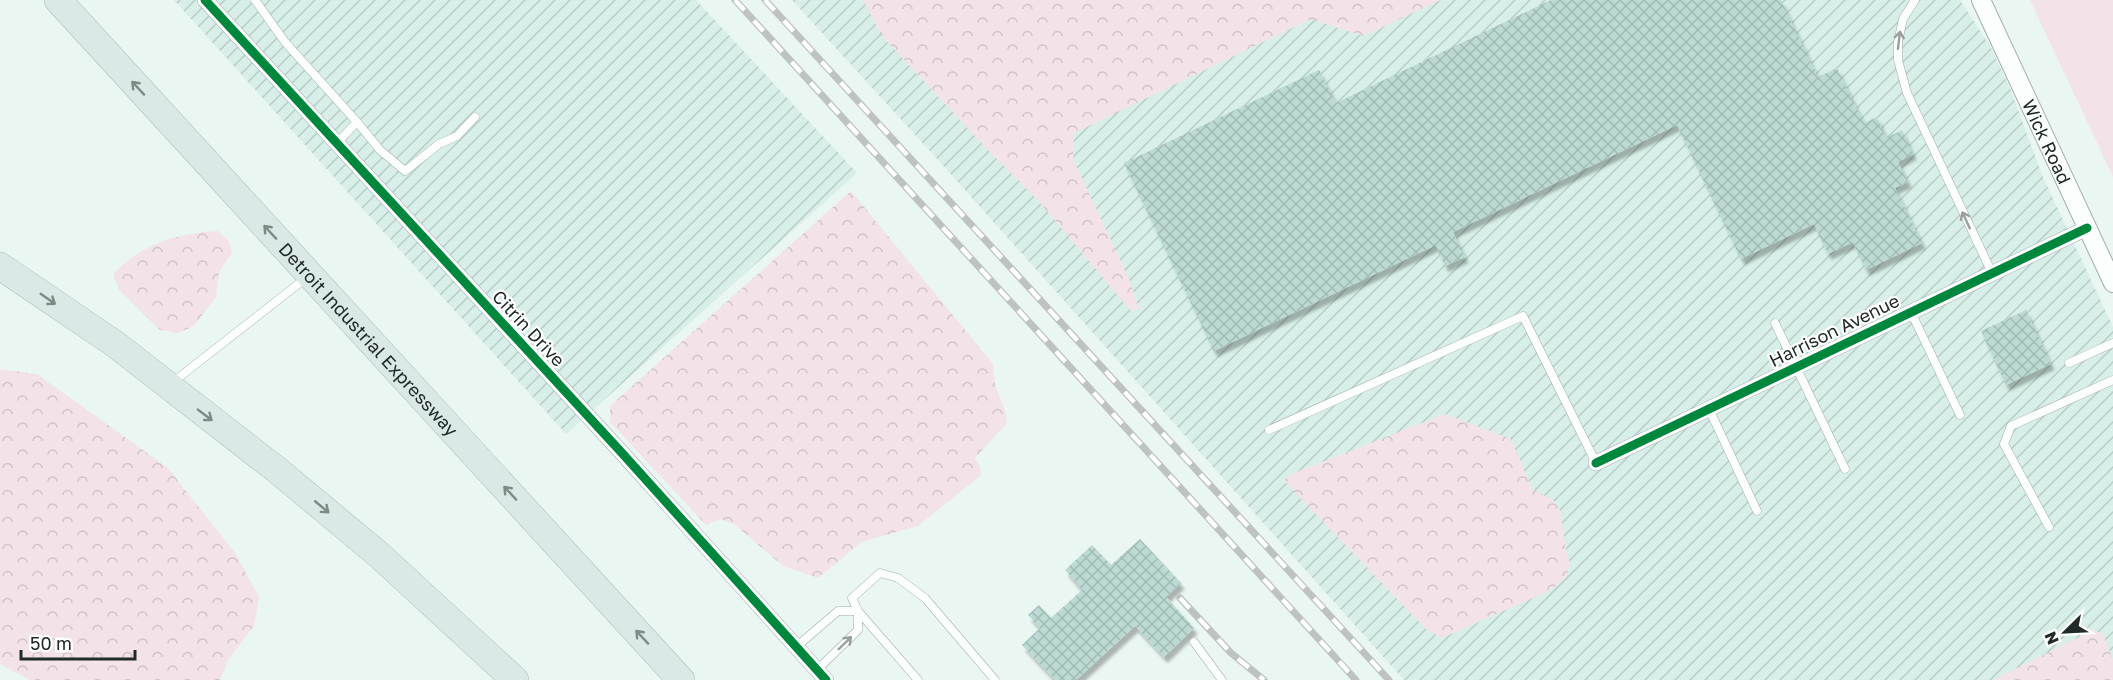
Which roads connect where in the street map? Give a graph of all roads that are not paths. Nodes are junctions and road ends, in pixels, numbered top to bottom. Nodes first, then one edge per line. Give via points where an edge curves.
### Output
1 (58, 0) edge
2 (205, 0) edge
3 (255, 0) edge
4 (1915, 0) edge
5 (1981, 0) edge
6 (475, 117) dead end
7 (357, 122) junction
8 (337, 143) junction
9 (2087, 228) junction
10 (0, 266) edge
11 (1992, 273) junction
12 (310, 275) junction
13 (2113, 283) edge
14 (1911, 312) junction
15 (1774, 323) dead end
16 (2113, 343) edge
17 (2069, 363) dead end
18 (1796, 367) junction
19 (2113, 380) edge
20 (167, 386) junction
21 (1708, 409) junction
22 (1960, 416) dead end
23 (1269, 430) dead end
24 (1596, 464) joint
25 (1845, 469) dead end
26 (1757, 510) dead end
27 (2049, 527) dead end
28 (378, 554) junction
29 (858, 611) junction
30 (1194, 642) dead end
31 (796, 647) junction
32 (822, 675) edge
33 (496, 680) edge
34 (514, 680) edge
35 (681, 680) edge
36 (918, 680) edge
37 (995, 680) edge
38 (1222, 680) edge

12 -> 1 highway, Detroit Industrial Expressway
2 - 8 street, Citrin Drive
3 - 7 lane via 285,42
11 -> 4 lane via 1907,93 1898,60 1898,42 1903,19
5 - 9 street, Wick Road
6 - 7 lane via 457,136 439,144 405,171
7 - 8 lane
8 - 31 street, Citrin Drive
9 - 11 street, Harrison Avenue
9 - 13 street, Wick Road
10 -> 20 highway via 115,344
11 - 14 street, Harrison Avenue
12 - 20 lane
35 -> 12 highway, Detroit Industrial Expressway
14 - 18 street, Harrison Avenue
14 - 22 lane
15 - 18 lane
16 - 17 lane
18 - 21 street, Harrison Avenue
18 - 25 lane
19 - 27 lane via 2011,426 2004,444
20 -> 28 highway
21 - 24 street, Harrison Avenue
21 - 26 lane
23 - 24 lane via 1523,316
28 - 33 highway
28 - 34 highway
29 - 31 lane via 838,611
32 -> 29 lane via 858,630
29 - 36 lane
29 - 37 lane via 852,598 880,573 898,578 926,598
30 - 38 lane
31 - 32 street, Citrin Drive

